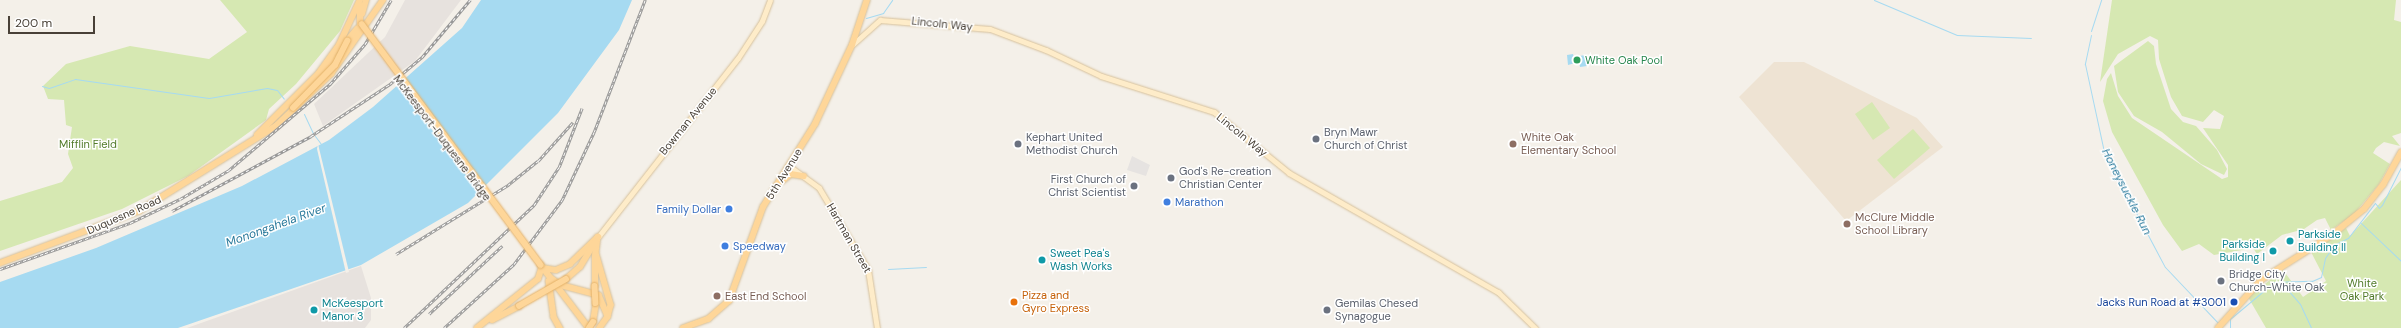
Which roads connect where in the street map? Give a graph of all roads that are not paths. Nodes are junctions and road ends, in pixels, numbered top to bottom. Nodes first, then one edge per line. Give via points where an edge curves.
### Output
1 (361, 0) edge
2 (366, 0) edge
3 (382, 0) edge
4 (770, 0) edge
5 (867, 0) edge
6 (360, 26) junction
7 (852, 45) junction
8 (297, 98) junction
9 (294, 109) junction
10 (238, 150) junction
11 (2401, 153) edge
12 (789, 166) junction
13 (804, 176) junction
14 (777, 185) junction
15 (598, 237) junction
16 (596, 253) junction
17 (0, 263) edge
18 (541, 267) junction
19 (550, 279) junction
20 (719, 312) junction
21 (606, 320) junction
22 (478, 328) edge
23 (560, 328) edge
24 (586, 328) edge
25 (589, 328) edge
26 (600, 328) edge
27 (684, 328) edge
28 (696, 328) edge
29 (877, 328) edge
30 (1534, 328) edge
31 (2218, 328) edge

1 - 6 main road, McKeesport-Duquesne Bridge
1 - 8 main road via 338,45
2 - 6 main road
3 - 8 main road via 355,39
3 - 9 main road, bridge via 331,74
4 - 15 main road, Bowman Avenue via 762,20 738,58
5 - 7 main road, 5th Avenue
6 - 9 main road, bridge via 347,41 335,65
6 - 18 main road, McKeesport-Duquesne Bridge, bridge
6 - 18 main road, McKeesport-Duquesne Bridge
7 - 12 main road, 5th Avenue via 814,125
7 - 30 main road, Lincoln Way via 880,20 990,29 1046,50 1101,76 1214,112 1289,173 1498,292
8 - 10 main road
9 - 10 main road via 264,135
10 - 17 main road, Duquesne Road via 140,211
11 - 31 main road via 2384,185 2364,209 2332,235 2261,280
12 - 13 main road, Hartman Street
12 - 14 main road, 5th Avenue
13 - 14 main road via 791,174
13 - 29 main road, Hartman Street via 819,188 868,270
14 - 20 main road, 5th Avenue via 764,207 735,288
15 - 16 main road
15 - 18 main road via 570,264 556,270
15 - 22 main road, bridge via 586,259 566,279
16 - 21 main road via 610,299
16 - 25 main road, bridge via 596,303 593,322
18 - 19 main road
18 - 22 main road via 538,279
19 - 21 main road via 598,295 606,306
19 - 23 main road via 554,317
19 - 24 main road
19 - 25 main road
20 - 27 main road
20 - 28 main road
21 - 26 main road

